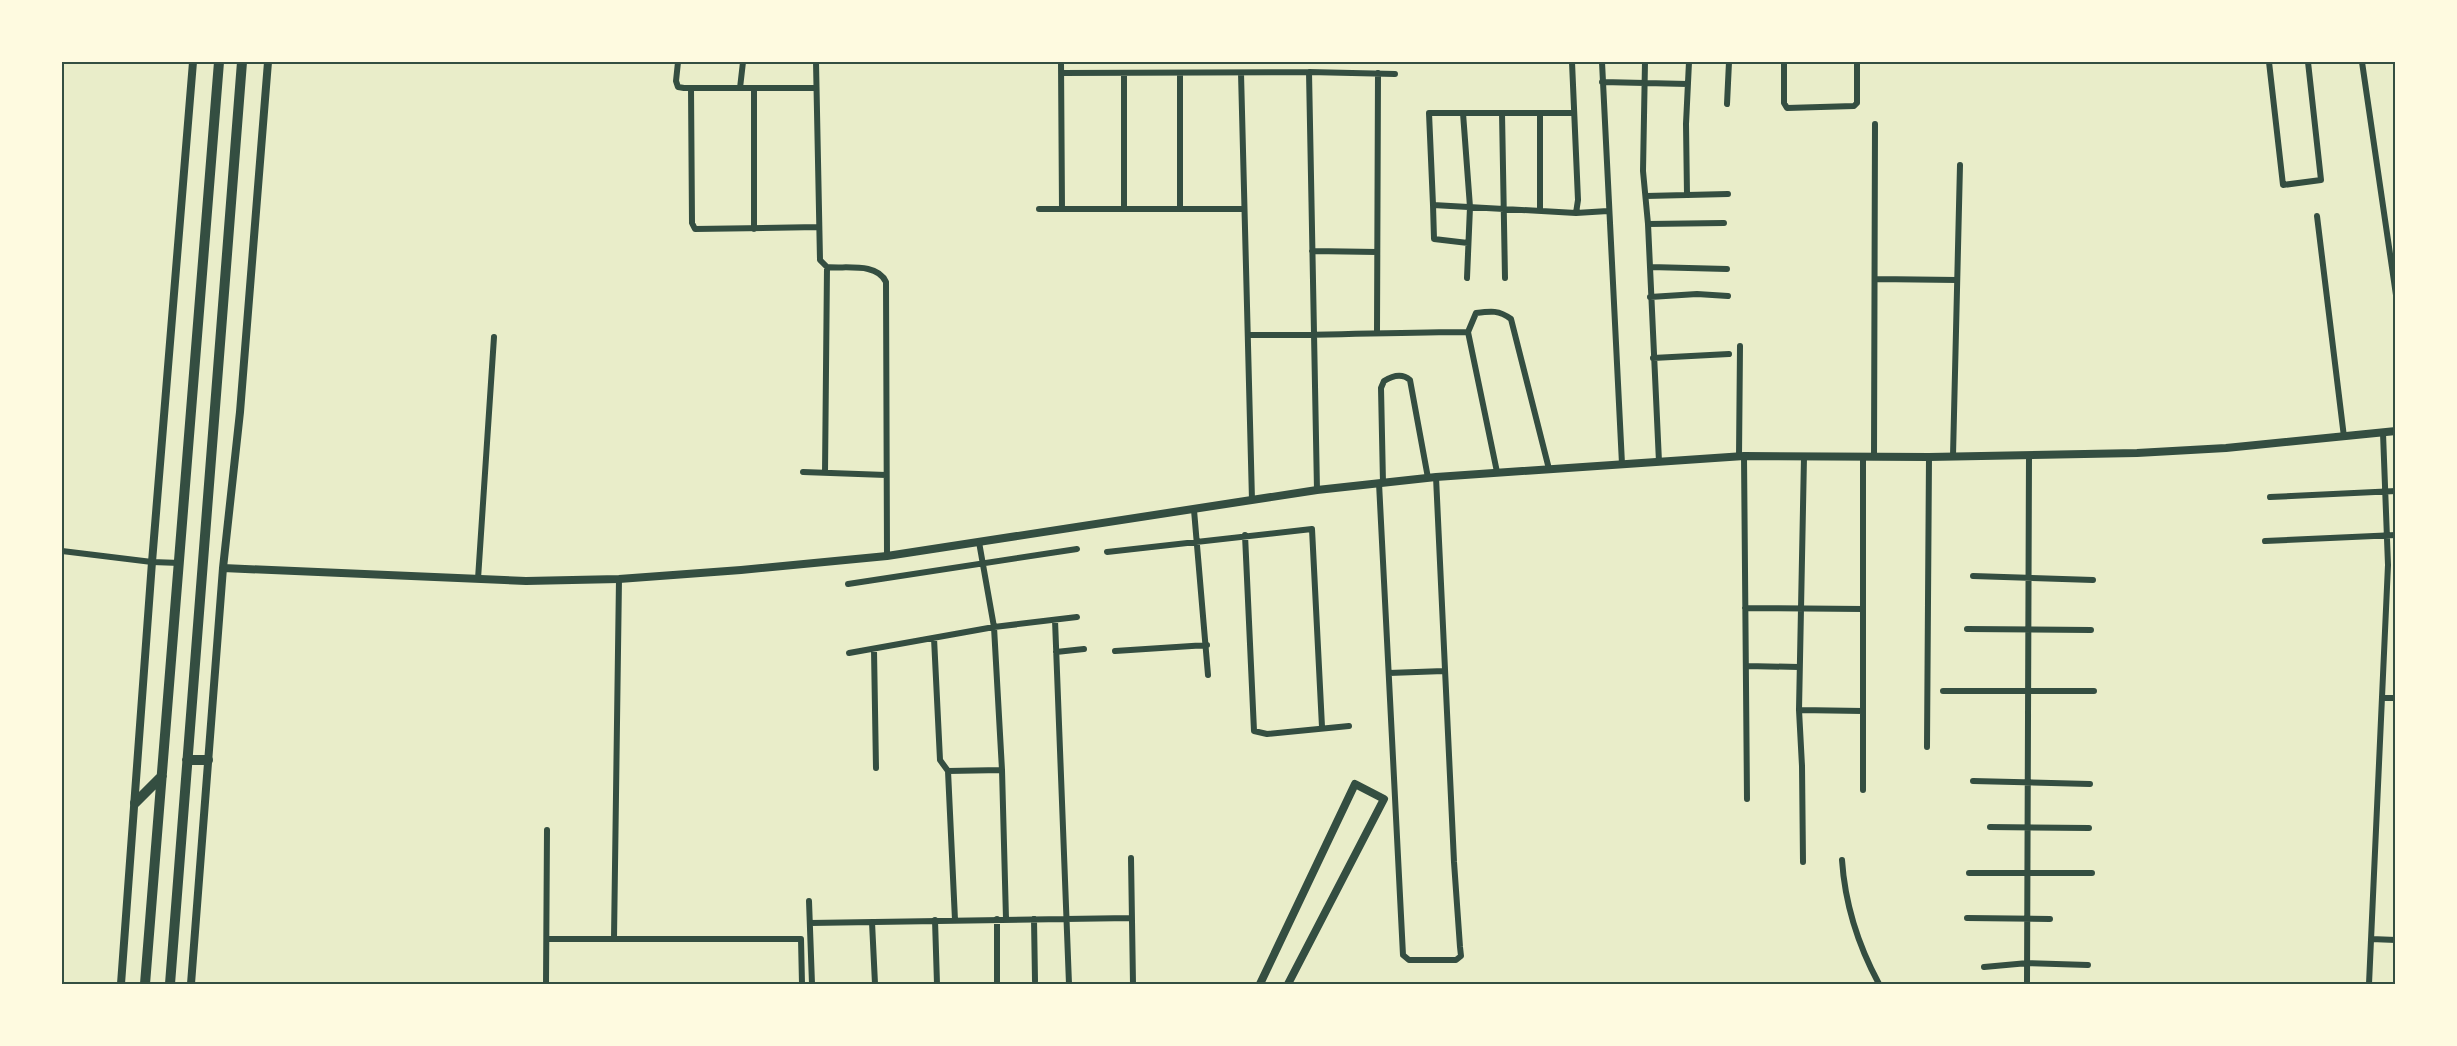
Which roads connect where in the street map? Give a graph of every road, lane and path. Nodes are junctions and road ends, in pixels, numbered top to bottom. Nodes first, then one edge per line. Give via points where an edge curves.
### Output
1 (193, 62) edge
2 (219, 62) edge
3 (242, 62) edge
4 (268, 62) edge
5 (678, 62) edge
6 (743, 62) edge
7 (816, 62) edge
8 (1061, 62) edge
9 (1572, 62) edge
10 (1602, 62) edge
11 (1645, 62) edge
12 (1689, 62) edge
13 (1729, 62) edge
14 (1784, 62) edge
15 (1857, 62) edge
16 (2269, 62) edge
17 (2308, 62) edge
18 (2362, 62) edge
19 (1308, 72) junction
20 (1062, 73) junction
21 (1124, 73) junction
22 (1179, 73) junction
23 (1241, 73) junction
24 (1378, 73) junction
25 (1395, 74) dead end
26 (1644, 81) junction
27 (1602, 82) junction
28 (1688, 84) junction
29 (691, 88) junction
30 (740, 88) junction
31 (754, 88) junction
32 (816, 88) junction
33 (1727, 104) dead end
34 (1502, 112) junction
35 (1540, 112) junction
36 (1574, 112) junction
37 (1463, 113) junction
38 (1875, 124) dead end
39 (1960, 165) dead end
40 (1728, 194) dead end
41 (1687, 195) junction
42 (1646, 196) junction
43 (1433, 205) junction
44 (1470, 207) junction
45 (1040, 209) dead end
46 (1062, 209) junction
47 (1124, 209) junction
48 (1180, 209) junction
49 (1244, 209) junction
50 (1504, 209) junction
51 (1540, 211) junction
52 (1608, 211) junction
53 (1576, 213) junction
54 (2317, 216) dead end
55 (1724, 223) dead end
56 (1648, 224) junction
57 (819, 227) junction
58 (754, 229) junction
59 (1468, 243) junction
60 (1312, 251) junction
61 (1377, 252) junction
62 (827, 267) junction
63 (1650, 267) junction
64 (1727, 269) dead end
65 (1467, 278) dead end
66 (1505, 278) dead end
67 (1875, 279) junction
68 (1957, 280) junction
69 (2396, 295) edge
70 (1728, 296) dead end
71 (1650, 297) junction
72 (1468, 332) junction
73 (1377, 333) junction
74 (1248, 335) junction
75 (1314, 336) junction
76 (494, 337) dead end
77 (1740, 346) dead end
78 (1730, 354) dead end
79 (1653, 358) junction
80 (2396, 431) edge
81 (2383, 433) junction
82 (2344, 437) junction
83 (2029, 455) junction
84 (1863, 456) junction
85 (1953, 456) junction
86 (1741, 457) junction
87 (1804, 457) junction
88 (1874, 457) junction
89 (1929, 457) junction
90 (1659, 462) junction
91 (1622, 464) junction
92 (1550, 469) junction
93 (803, 472) dead end
94 (1497, 472) junction
95 (825, 473) junction
96 (886, 475) junction
97 (1432, 478) junction
98 (1381, 483) junction
99 (1317, 490) junction
100 (2396, 491) edge
101 (2385, 492) junction
102 (2270, 497) dead end
103 (1252, 500) junction
104 (1194, 510) junction
105 (1245, 535) junction
106 (2387, 535) junction
107 (2396, 535) edge
108 (1198, 541) junction
109 (2265, 541) dead end
110 (979, 542) junction
111 (1077, 549) dead end
112 (62, 551) edge
113 (1107, 552) dead end
114 (887, 556) junction
115 (152, 562) junction
116 (180, 563) junction
117 (983, 565) junction
118 (223, 568) junction
119 (2392, 572) edge
120 (1973, 576) dead end
121 (2028, 577) junction
122 (478, 579) junction
123 (619, 579) junction
124 (2093, 580) dead end
125 (848, 584) dead end
126 (1745, 608) junction
127 (1800, 609) junction
128 (1863, 609) junction
129 (1077, 617) dead end
130 (1055, 620) junction
131 (994, 627) junction
132 (1968, 629) dead end
133 (2029, 629) junction
134 (2091, 630) dead end
135 (934, 638) junction
136 (1207, 645) junction
137 (1084, 649) dead end
138 (874, 650) junction
139 (1114, 651) dead end
140 (1056, 652) junction
141 (849, 653) dead end
142 (1746, 666) junction
143 (1799, 667) junction
144 (1444, 671) junction
145 (1389, 673) junction
146 (1208, 675) dead end
147 (1943, 691) dead end
148 (2094, 691) dead end
149 (2029, 692) junction
150 (2384, 698) junction
151 (2396, 698) edge
152 (1799, 710) junction
153 (1863, 711) junction
154 (1349, 726) dead end
155 (1322, 727) junction
156 (1927, 747) dead end
157 (187, 760) junction
158 (208, 760) junction
159 (876, 768) dead end
160 (1002, 770) junction
161 (948, 771) junction
162 (162, 776) junction
163 (1973, 781) dead end
164 (2028, 782) junction
165 (2090, 784) dead end
166 (1863, 790) dead end
167 (1747, 799) dead end
168 (135, 803) junction
169 (1989, 827) dead end
170 (2028, 827) junction
171 (2089, 828) dead end
172 (547, 830) dead end
173 (1131, 858) dead end
174 (1842, 860) dead end
175 (1803, 862) dead end
176 (2028, 872) junction
177 (1969, 873) dead end
178 (2092, 873) dead end
179 (809, 901) dead end
180 (1067, 918) junction
181 (1131, 918) junction
182 (1968, 918) dead end
183 (997, 919) junction
184 (1006, 919) junction
185 (1034, 919) junction
186 (2027, 919) junction
187 (2050, 919) dead end
188 (935, 920) junction
189 (955, 920) junction
190 (872, 921) junction
191 (810, 923) junction
192 (547, 939) junction
193 (614, 939) junction
194 (2370, 939) junction
195 (2396, 940) edge
196 (2028, 963) junction
197 (2088, 965) dead end
198 (1984, 967) dead end
199 (1035, 981) dead end
200 (121, 984) edge
201 (145, 984) edge
202 (170, 984) edge
203 (190, 984) edge
204 (546, 984) edge
205 (802, 984) edge
206 (812, 984) edge
207 (875, 984) edge
208 (937, 984) edge
209 (997, 984) edge
210 (1069, 984) edge
211 (1133, 984) edge
212 (1260, 984) edge
213 (1288, 984) edge
214 (1880, 984) edge
215 (2027, 984) edge
216 (2369, 984) edge

1 - 115 street
2 - 116 highway
3 - 157 highway
4 - 118 street via 240,412
5 - 29 street via 678,87
6 - 30 street
7 - 32 street
8 - 20 street
9 - 36 street
10 - 27 street
11 - 26 street
12 - 28 street
13 - 33 street
14 - 15 street via 1784,103 1787,108 1798,110 1854,106 1858,96
16 - 17 street via 2283,184 2321,180
18 - 69 street
19 - 23 street
19 - 24 street
19 - 60 street
20 - 21 street
20 - 46 street
21 - 22 street
21 - 47 street
22 - 23 street
22 - 48 street
23 - 49 street
24 - 25 street
24 - 61 street
26 - 27 street
26 - 28 street
26 - 42 street
27 - 52 street
28 - 41 street
29 - 30 street
29 - 58 street via 692,223 695,229 702,230
30 - 31 street
31 - 32 street
31 - 58 street
32 - 57 street
34 - 35 street
34 - 37 street
34 - 50 street
35 - 36 street
35 - 51 street
36 - 53 street
37 - 43 street via 1429,113
37 - 44 street
38 - 67 street
39 - 68 street
40 - 41 street
41 - 42 street
42 - 56 street
43 - 44 street
43 - 59 street via 1434,239
44 - 50 street
44 - 59 street
45 - 46 street
46 - 47 street
47 - 48 street
48 - 49 street
49 - 74 street
50 - 51 street
50 - 66 street
51 - 53 street
52 - 53 street
52 - 91 street
54 - 82 street
55 - 56 street
56 - 63 street
57 - 58 street
57 - 62 street via 820,260
59 - 65 street
60 - 61 street
60 - 75 street
61 - 73 street
62 - 95 street
62 - 96 street via 866,268 883,275 886,282
63 - 64 street
63 - 71 street
67 - 68 street
67 - 88 street
68 - 85 street
70 - 71 street
71 - 79 street
72 - 73 street
72 - 92 street via 1476,313 1502,312 1511,319
72 - 94 street
73 - 75 street
74 - 75 street
74 - 103 street
75 - 99 street
76 - 122 street
77 - 86 street
78 - 79 street
79 - 90 street
80 - 81 street
81 - 82 street
81 - 101 street
82 - 83 street via 2226,448
83 - 85 street
83 - 121 street
84 - 87 street
84 - 88 street
84 - 128 street
85 - 89 street
86 - 87 street
86 - 90 street
86 - 126 street
87 - 127 street
88 - 89 street
89 - 156 street
90 - 91 street
91 - 92 street
92 - 94 street
93 - 95 street
94 - 97 street
95 - 96 street
96 - 114 street
97 - 98 street
97 - 98 street via 1410,380 1398,376 1384,381 1380,388
97 - 144 street
98 - 99 street
98 - 145 street
99 - 103 street
100 - 101 street
101 - 102 street
101 - 106 street
103 - 104 street
104 - 108 street
104 - 110 street
105 - 108 street
105 - 155 street via 1254,731 1267,734
105 - 155 street via 1312,529
106 - 107 street
106 - 109 street
106 - 119 street
108 - 113 street
108 - 136 street
110 - 114 street
110 - 117 street
111 - 117 street
112 - 115 street
114 - 123 street
115 - 116 street
115 - 168 street
116 - 162 highway
117 - 125 street
117 - 131 street
118 - 122 street
118 - 158 street
119 - 150 street
120 - 121 street
121 - 124 street
121 - 133 street
122 - 123 street
123 - 193 street
126 - 127 street
126 - 142 street
127 - 128 street
127 - 143 street
128 - 153 street
129 - 130 street
130 - 131 street
130 - 140 street
131 - 135 street
131 - 160 street
132 - 133 street
133 - 134 street
133 - 149 street
135 - 138 street
135 - 161 street via 940,760
136 - 139 street
136 - 146 street
137 - 140 street
138 - 141 street
138 - 159 street
140 - 180 street
142 - 143 street
142 - 167 street
143 - 152 street
144 - 145 street
144 - 145 street via 1461,947 1461,956 1456,960 1409,960 1403,955
147 - 149 street
148 - 149 street
149 - 164 street
150 - 151 street
150 - 194 street
152 - 153 street
152 - 175 street
153 - 166 street
154 - 155 street
157 - 158 highway
157 - 202 highway
158 - 203 street
160 - 161 street
160 - 184 street
161 - 189 street
162 - 168 highway
162 - 201 highway
163 - 164 street
164 - 165 street
164 - 170 street
168 - 200 street
169 - 170 street
170 - 171 street
170 - 176 street
172 - 192 street
173 - 181 street
174 - 214 street via 1844,891 1853,927
176 - 177 street
176 - 178 street
176 - 186 street
179 - 191 street
180 - 181 street
180 - 185 street
180 - 210 street
181 - 211 street
182 - 186 street
183 - 184 street
183 - 189 street
183 - 209 street
184 - 185 street
185 - 199 street
186 - 187 street
186 - 196 street
188 - 189 street
188 - 190 street
188 - 208 street
190 - 191 street
190 - 207 street
191 - 206 street
192 - 193 street
192 - 204 street
193 - 205 street via 801,939
194 - 195 street
194 - 216 street
196 - 197 street
196 - 198 street
196 - 215 street
212 - 213 street via 1355,784 1384,799

